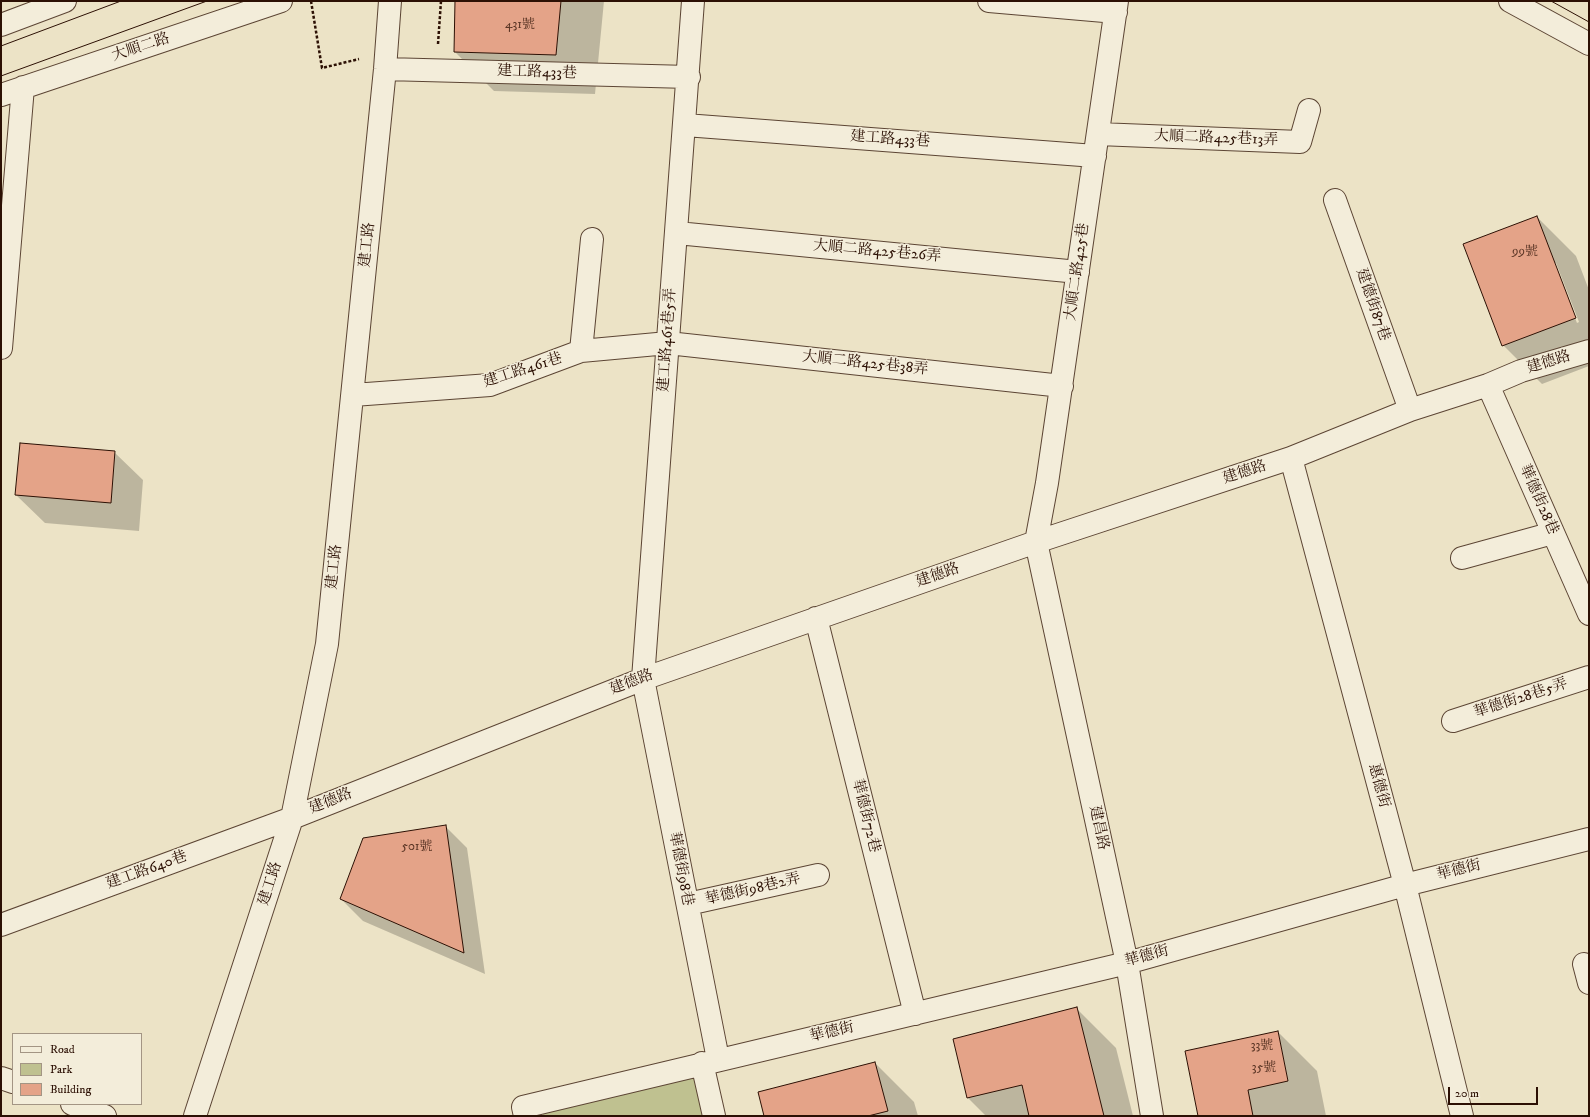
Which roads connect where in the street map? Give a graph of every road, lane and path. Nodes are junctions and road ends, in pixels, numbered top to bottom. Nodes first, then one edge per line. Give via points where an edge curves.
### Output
1 (66, 1) edge
2 (281, 1) edge
3 (390, 1) edge
4 (693, 1) edge
5 (990, 1) edge
6 (1510, 1) edge
7 (1117, 6) edge
8 (1, 25) edge
9 (1589, 44) edge
10 (385, 69) junction
11 (689, 77) junction
12 (22, 87) junction
13 (1, 95) edge
14 (1309, 110) dead end
15 (685, 125) junction
16 (1098, 134) junction
17 (1095, 156) junction
18 (1336, 200) dead end
19 (677, 233) junction
20 (592, 239) dead end
21 (1078, 272) junction
22 (668, 343) junction
23 (1, 348) edge
24 (580, 351) junction
25 (1589, 351) edge
26 (1488, 385) junction
27 (1062, 386) junction
28 (353, 395) junction
29 (1410, 410) junction
30 (1291, 458) junction
31 (1553, 533) junction
32 (1036, 542) junction
33 (1462, 558) dead end
34 (1589, 614) edge
35 (816, 618) junction
36 (1589, 677) edge
37 (643, 679) junction
38 (1453, 721) dead end
39 (292, 818) junction
40 (1589, 839) edge
41 (818, 875) dead end
42 (1404, 885) junction
43 (688, 904) junction
44 (1, 925) edge
45 (1127, 963) junction
46 (915, 1014) junction
47 (710, 1061) junction
48 (1, 1078) edge
49 (12, 1082) edge
50 (75, 1105) edge
51 (105, 1116) edge
52 (194, 1116) edge
53 (525, 1116) edge
54 (714, 1116) edge
55 (1152, 1116) edge
56 (1462, 1116) edge

1 - 8 street
2 - 12 street, 大順二路
3 - 10 street, 建工路
4 - 11 street, 建工路461巷5弄
5 - 7 street
6 - 9 street
7 - 16 street, 大順二路425巷
10 - 11 street, 建工路433巷
10 - 28 street, 建工路
11 - 15 street, 建工路461巷5弄
12 - 13 street, 大順二路
12 - 23 street
14 - 16 street, 大順二路425巷13弄 via 1300,142
15 - 17 street, 建工路433巷
15 - 19 street, 建工路461巷5弄
16 - 17 street, 大順二路425巷
17 - 21 street, 大順二路425巷
18 - 29 street, 建德街87巷
19 - 21 street, 大順二路425巷26弄
19 - 22 street, 建工路461巷5弄
20 - 24 street
21 - 27 street, 大順二路425巷
22 - 24 street, 建工路461巷
22 - 27 street, 大順二路425巷38弄
22 - 37 street, 建工路461巷5弄
24 - 28 street, 建工路461巷 via 490,385
25 - 26 street, 建德路 via 1521,371
26 - 29 street, 建德路
26 - 31 street, 華德街28巷
27 - 32 street, 大順二路425巷
28 - 39 street, 建工路 via 327,644
29 - 30 street, 建德路
30 - 32 street, 建德路
30 - 42 street, 惠德街
31 - 33 street
31 - 34 street, 華德街28巷
32 - 35 street, 建德路
32 - 45 street, 建昌路
35 - 37 street, 建德路
35 - 46 street, 華德街72巷
36 - 38 street, 華德街28巷5弄
37 - 39 street, 建德路
37 - 43 street, 華德街98巷
39 - 44 street, 建工路640巷
39 - 52 street, 建工路
40 - 42 street, 華德街
41 - 43 street, 華德街98巷2弄
42 - 45 street, 華德街
42 - 56 street, 惠德街
43 - 47 street, 華德街98巷
45 - 46 street, 華德街
45 - 55 street, 建昌路
46 - 47 street, 華德街
47 - 53 street, 華德街 via 523,1107
47 - 54 street
48 - 49 street
50 - 51 street

